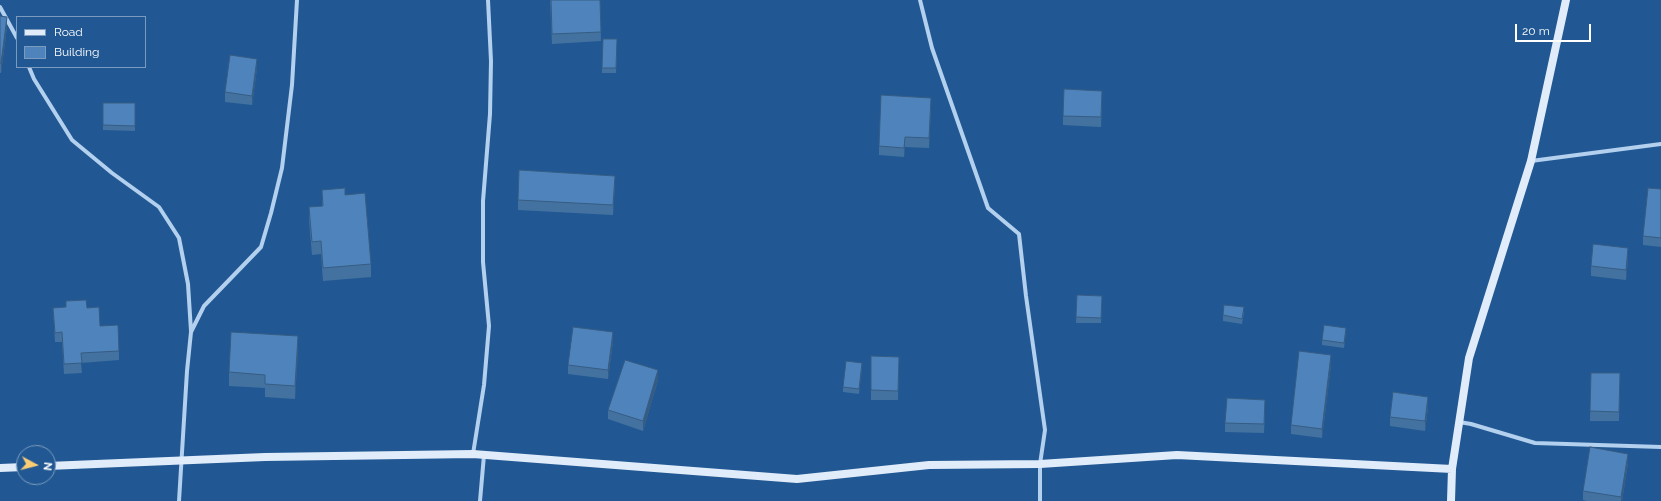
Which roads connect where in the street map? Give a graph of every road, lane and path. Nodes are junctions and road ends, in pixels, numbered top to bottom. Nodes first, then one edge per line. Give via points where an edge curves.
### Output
1 (297, 0) edge
2 (488, 0) edge
3 (920, 0) edge
4 (1566, 0) edge
5 (0, 7) edge
6 (16, 36) edge
7 (29, 68) edge
8 (1661, 144) edge
9 (1531, 161) junction
10 (191, 332) junction
11 (1458, 422) junction
12 (1661, 446) edge
13 (473, 454) junction
14 (484, 455) junction
15 (180, 461) junction
16 (1040, 464) junction
17 (56, 466) edge
18 (16, 467) edge
19 (0, 468) edge
20 (1452, 469) junction
21 (179, 501) edge
22 (480, 501) edge
23 (1040, 501) edge
24 (1451, 501) edge

1 - 10 street via 292,85 282,168 261,247 204,306
2 - 13 street via 490,114 483,202 483,262 489,326 484,386
3 - 16 street via 932,48 988,208 1019,234 1045,430
4 - 9 street
5 - 6 street
7 - 10 street via 34,80 72,140 159,207 179,238 188,284
8 - 9 street
9 - 11 street via 1469,358
10 - 15 street
11 - 12 street via 1535,443
11 - 20 street
13 - 14 street
13 - 15 street
14 - 16 street via 797,479 929,465
14 - 22 street
15 - 17 street
15 - 21 street
16 - 20 street via 1177,455
16 - 23 street
18 - 19 street
20 - 24 street

